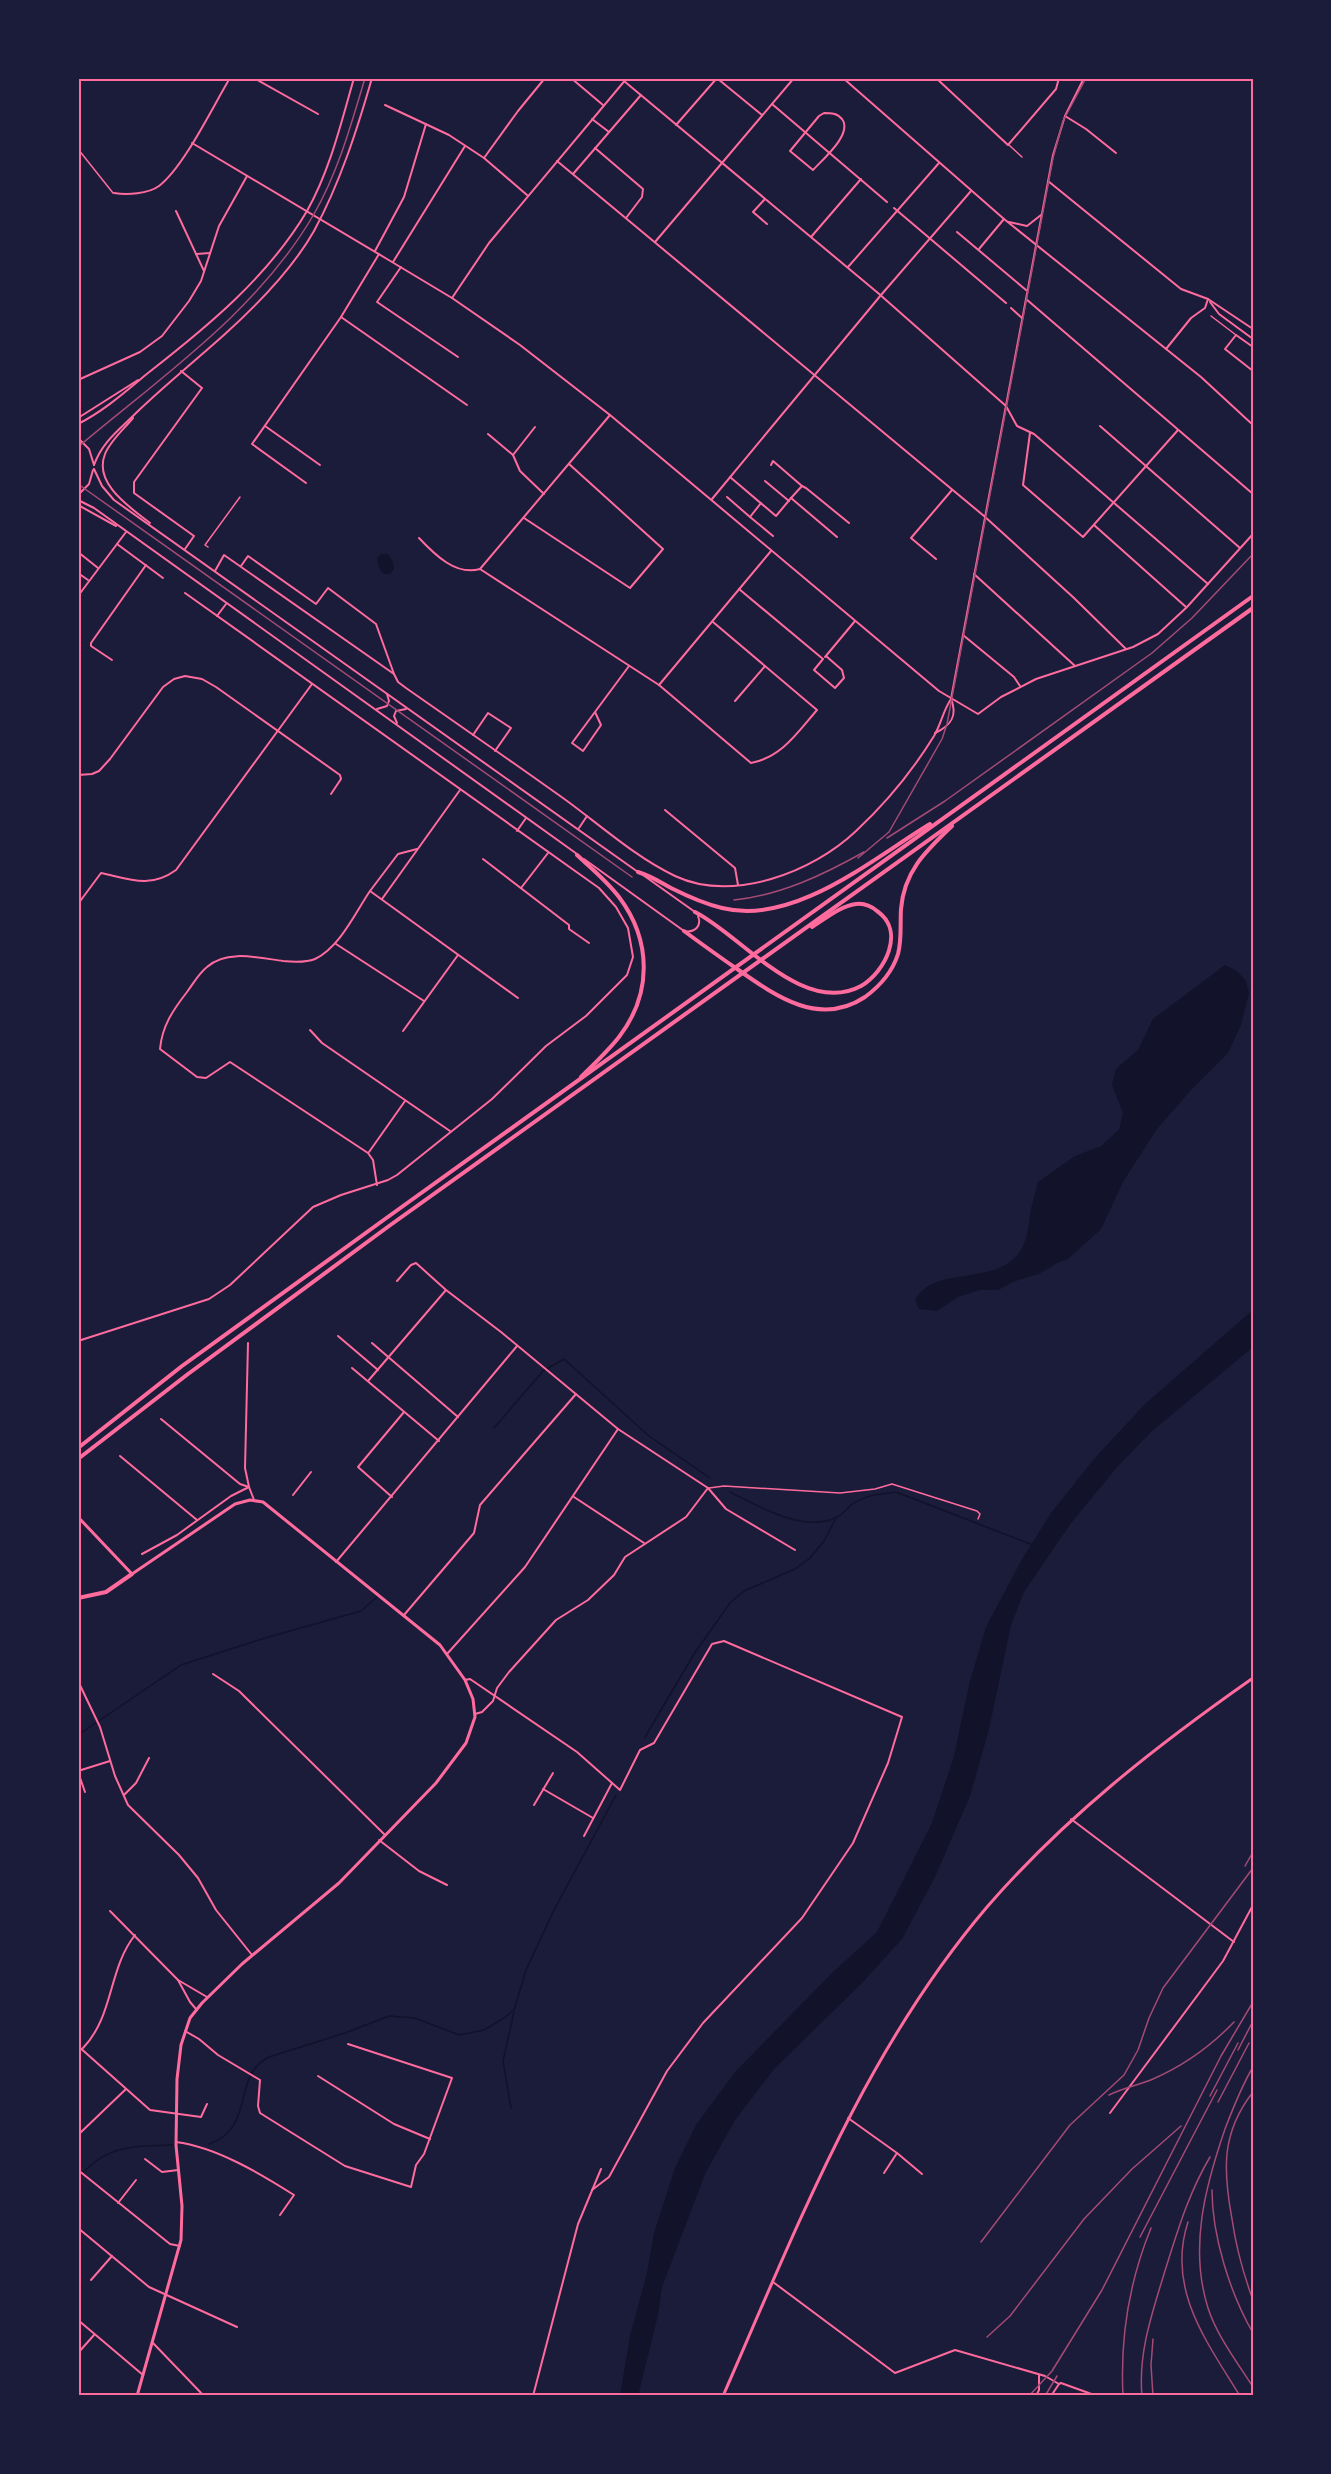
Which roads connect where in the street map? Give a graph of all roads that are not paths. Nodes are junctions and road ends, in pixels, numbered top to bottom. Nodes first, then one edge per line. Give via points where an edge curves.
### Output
1 (230, 78) edge
2 (254, 78) edge
3 (354, 78) edge
4 (372, 78) edge
5 (545, 78) edge
6 (571, 78) edge
7 (717, 78) edge
8 (794, 78) edge
9 (843, 78) edge
10 (936, 78) edge
11 (1059, 78) edge
12 (1084, 78) edge
13 (626, 79) edge
14 (641, 95) junction
15 (772, 104) junction
16 (385, 105) dead end
17 (603, 106) junction
18 (318, 114) dead end
19 (762, 115) junction
20 (1065, 116) junction
21 (592, 119) junction
22 (426, 123) junction
23 (676, 125) junction
24 (609, 132) junction
25 (806, 132) junction
26 (192, 143) junction
27 (1008, 145) junction
28 (465, 146) junction
29 (78, 148) edge
30 (595, 148) junction
31 (829, 153) junction
32 (1116, 153) dead end
33 (1022, 157) dead end
34 (484, 158) junction
35 (557, 161) junction
36 (721, 163) junction
37 (939, 163) junction
38 (573, 174) junction
39 (247, 176) junction
40 (861, 179) junction
41 (1048, 181) junction
42 (971, 191) junction
43 (114, 194) joint
44 (527, 195) junction
45 (765, 199) junction
46 (887, 202) dead end
47 (894, 208) dead end
48 (307, 210) junction
49 (176, 211) dead end
50 (898, 212) junction
51 (1042, 213) junction
52 (320, 218) junction
53 (626, 218) junction
54 (1004, 219) junction
55 (767, 224) dead end
56 (957, 232) dead end
57 (810, 237) junction
58 (930, 238) junction
59 (655, 242) junction
60 (1036, 245) junction
61 (978, 250) junction
62 (375, 251) junction
63 (210, 253) junction
64 (196, 254) junction
65 (379, 254) junction
66 (393, 262) junction
67 (401, 267) junction
68 (848, 268) junction
69 (204, 271) junction
70 (1027, 291) junction
71 (880, 295) junction
72 (452, 298) junction
73 (1026, 299) junction
74 (1208, 299) junction
75 (1006, 303) dead end
76 (1011, 308) dead end
77 (1211, 316) dead end
78 (341, 317) junction
79 (1022, 318) junction
80 (1253, 329) edge
81 (1236, 334) junction
82 (1253, 339) edge
83 (1253, 347) edge
84 (1166, 348) junction
85 (458, 357) dead end
86 (181, 371) junction
87 (1253, 371) edge
88 (148, 374) junction
89 (815, 375) junction
90 (78, 380) edge
91 (467, 405) dead end
92 (1005, 406) junction
93 (138, 411) junction
94 (610, 415) junction
95 (78, 418) edge
96 (78, 424) edge
97 (1253, 425) edge
98 (265, 426) junction
99 (1100, 426) dead end
100 (535, 427) dead end
101 (1178, 430) junction
102 (1030, 432) junction
103 (488, 434) dead end
104 (78, 438) edge
105 (513, 455) junction
106 (569, 464) junction
107 (320, 465) dead end
108 (771, 465) dead end
109 (1146, 465) junction
110 (94, 467) junction
111 (730, 477) junction
112 (765, 481) dead end
113 (306, 483) dead end
114 (802, 486) junction
115 (952, 490) junction
116 (544, 494) junction
117 (1253, 494) edge
118 (78, 495) edge
119 (727, 497) dead end
120 (240, 498) dead end
121 (711, 499) junction
122 (78, 500) edge
123 (790, 500) junction
124 (1113, 502) junction
125 (761, 503) junction
126 (78, 505) edge
127 (750, 517) junction
128 (985, 517) junction
129 (524, 518) junction
130 (849, 523) dead end
131 (1094, 525) junction
132 (126, 532) junction
133 (1253, 534) edge
134 (773, 536) dead end
135 (168, 537) junction
136 (837, 537) dead end
137 (419, 538) dead end
138 (117, 544) junction
139 (208, 547) dead end
140 (1240, 548) junction
141 (185, 549) junction
142 (78, 552) edge
143 (771, 552) junction
144 (936, 560) dead end
145 (146, 565) junction
146 (241, 566) junction
147 (98, 568) junction
148 (480, 568) junction
149 (215, 571) junction
150 (78, 573) edge
151 (974, 574) junction
152 (163, 578) dead end
153 (89, 581) junction
154 (1208, 584) junction
155 (739, 589) junction
156 (184, 593) dead end
157 (78, 596) edge
158 (1253, 596) edge
159 (226, 603) junction
160 (1187, 608) junction
161 (1253, 608) edge
162 (217, 616) junction
163 (855, 621) junction
164 (713, 622) junction
165 (963, 635) junction
166 (1126, 649) junction
167 (824, 658) junction
168 (112, 660) dead end
169 (1074, 665) junction
170 (629, 666) junction
171 (765, 666) junction
172 (394, 674) junction
173 (312, 684) junction
174 (659, 685) junction
175 (1020, 686) junction
176 (386, 692) junction
177 (951, 699) junction
178 (735, 701) dead end
179 (374, 709) junction
180 (409, 709) junction
181 (595, 712) junction
182 (399, 727) junction
183 (278, 731) junction
184 (935, 733) junction
185 (473, 735) junction
186 (495, 751) junction
187 (78, 775) edge
188 (460, 790) junction
189 (331, 794) dead end
190 (665, 810) dead end
191 (953, 810) junction
192 (588, 816) junction
193 (961, 817) junction
194 (526, 818) junction
195 (578, 828) junction
196 (517, 831) junction
197 (417, 849) junction
198 (548, 853) junction
199 (577, 855) junction
200 (483, 859) dead end
201 (638, 872) junction
202 (738, 885) junction
203 (521, 888) junction
204 (370, 891) junction
205 (382, 899) junction
206 (78, 904) edge
207 (694, 912) junction
208 (684, 931) junction
209 (335, 943) junction
210 (589, 943) dead end
211 (780, 947) junction
212 (458, 955) junction
213 (518, 998) dead end
214 (424, 1001) junction
215 (310, 1030) dead end
216 (403, 1031) dead end
217 (573, 1085) junction
218 (405, 1101) junction
219 (450, 1131) junction
220 (368, 1153) junction
221 (377, 1185) junction
222 (397, 1281) dead end
223 (446, 1290) junction
224 (338, 1336) dead end
225 (78, 1341) edge
226 (248, 1343) dead end
227 (372, 1343) dead end
228 (517, 1346) junction
229 (388, 1357) junction
230 (352, 1368) dead end
231 (378, 1370) junction
232 (368, 1381) junction
233 (576, 1394) junction
234 (404, 1412) junction
235 (458, 1418) junction
236 (161, 1419) dead end
237 (618, 1429) junction
238 (439, 1441) junction
239 (78, 1448) edge
240 (120, 1456) dead end
241 (78, 1459) edge
242 (311, 1472) dead end
243 (249, 1487) junction
244 (708, 1488) junction
245 (293, 1495) dead end
246 (393, 1497) junction
247 (574, 1497) junction
248 (255, 1500) junction
249 (78, 1516) edge
250 (978, 1519) dead end
251 (197, 1520) junction
252 (644, 1543) junction
253 (795, 1550) dead end
254 (142, 1554) dead end
255 (336, 1562) junction
256 (132, 1574) junction
257 (78, 1598) edge
258 (404, 1615) junction
259 (447, 1654) junction
260 (213, 1674) dead end
261 (1253, 1678) edge
262 (465, 1680) junction
263 (78, 1682) edge
264 (495, 1695) junction
265 (475, 1714) junction
266 (149, 1758) dead end
267 (110, 1761) junction
268 (78, 1771) edge
269 (553, 1773) dead end
270 (612, 1783) junction
271 (543, 1789) junction
272 (85, 1792) dead end
273 (123, 1795) junction
274 (534, 1805) dead end
275 (593, 1818) junction
276 (1071, 1819) junction
277 (384, 1835) junction
278 (584, 1836) dead end
279 (379, 1840) junction
280 (447, 1885) dead end
281 (1253, 1905) edge
282 (110, 1911) dead end
283 (135, 1935) junction
284 (1234, 1942) junction
285 (252, 1955) junction
286 (178, 1980) junction
287 (207, 1997) junction
288 (196, 2009) junction
289 (185, 2031) junction
290 (348, 2044) dead end
291 (78, 2046) edge
292 (82, 2049) junction
293 (318, 2076) dead end
294 (126, 2089) junction
295 (207, 2104) dead end
296 (177, 2113) junction
297 (1110, 2113) dead end
298 (848, 2118) junction
299 (78, 2135) edge
300 (430, 2139) junction
301 (176, 2142) junction
302 (897, 2153) junction
303 (146, 2159) dead end
304 (601, 2169) dead end
305 (178, 2170) junction
306 (79, 2171) edge
307 (884, 2173) dead end
308 (922, 2174) dead end
309 (136, 2180) dead end
310 (592, 2190) junction
311 (118, 2202) junction
312 (280, 2215) dead end
313 (78, 2228) edge
314 (180, 2246) junction
315 (112, 2256) junction
316 (90, 2280) dead end
317 (773, 2282) junction
318 (167, 2295) junction
319 (78, 2320) edge
320 (237, 2327) dead end
321 (94, 2334) junction
322 (152, 2342) junction
323 (78, 2353) edge
324 (143, 2375) junction
325 (1039, 2375) junction
326 (1060, 2384) junction
327 (137, 2396) edge
328 (204, 2396) edge
329 (533, 2396) edge
330 (723, 2396) edge
331 (1036, 2396) edge
332 (1051, 2396) edge
333 (1096, 2396) edge

1 - 26 street
2 - 18 street
3 - 48 street via 334,149
4 - 52 street via 355,136
5 - 34 street
6 - 17 street
7 - 19 street
7 - 23 street
8 - 15 street
9 - 37 street
10 - 27 street
11 - 27 street via 1056,89
12 - 20 street
13 - 14 street
13 - 17 street
14 - 23 street
14 - 24 street
15 - 19 street
15 - 25 street
16 - 22 street
17 - 21 street
19 - 36 street
20 - 32 street
20 - 41 street
21 - 24 street
21 - 35 street
22 - 28 street
22 - 62 street via 404,197
23 - 36 street
24 - 30 street
25 - 31 street
25 - 31 street via 790,151 813,170
25 - 31 street via 824,113 839,117 844,123 842,138
26 - 39 street
26 - 43 street via 159,185 141,192
27 - 33 street
28 - 34 street
28 - 66 street
29 - 43 street
30 - 38 street
30 - 53 street via 643,189 642,197
31 - 40 street
34 - 44 street
35 - 38 street
35 - 44 street
36 - 45 street
36 - 59 street
37 - 42 street
37 - 50 street
38 - 53 street
39 - 48 street
39 - 63 street via 219,226
40 - 46 street
40 - 57 street
41 - 51 street
41 - 74 street via 1180,289
42 - 54 street
42 - 58 street
44 - 72 street
45 - 55 street via 753,212
45 - 57 street
47 - 50 street
48 - 52 street
48 - 88 street via 240,296
49 - 64 street
50 - 58 street
50 - 68 street
51 - 54 street via 1027,226
51 - 60 street
52 - 62 street
52 - 86 street via 291,265 255,305
53 - 59 street
54 - 60 street
54 - 61 street
56 - 61 street
57 - 68 street
58 - 71 street
58 - 75 street
59 - 89 street
60 - 70 street
60 - 84 street
61 - 70 street
62 - 65 street
63 - 64 street
63 - 69 street
64 - 69 street
65 - 66 street
65 - 78 street
66 - 67 street
67 - 72 street
67 - 85 street via 377,302
68 - 71 street
69 - 90 street via 189,301 157,341
70 - 73 street
71 - 89 street
71 - 92 street
72 - 94 street
73 - 79 street
73 - 101 street
74 - 80 street
74 - 82 street via 1219,314
74 - 84 street via 1205,308 1191,318
76 - 79 street
77 - 81 street
78 - 91 street
78 - 98 street
79 - 92 street
81 - 83 street
81 - 87 street via 1225,349
84 - 97 street
86 - 93 street
86 - 141 street via 202,388 133,488 134,493 194,536
88 - 95 street
88 - 96 street
89 - 111 street
89 - 115 street
92 - 102 street via 1017,426
92 - 128 street
93 - 110 street via 105,443
93 - 135 street via 108,447 104,472 114,491
94 - 106 street
94 - 121 street
98 - 107 street
98 - 113 street via 252,444
99 - 109 street
100 - 105 street
101 - 109 street
101 - 117 street
102 - 124 street
102 - 131 street via 1023,485 1083,537
103 - 105 street
104 - 110 street via 89,449
105 - 116 street via 520,471
106 - 116 street
106 - 129 street via 663,549 630,588
108 - 114 street via 773,462
109 - 124 street
109 - 140 street
110 - 118 street via 89,484
110 - 135 street via 110,496
111 - 121 street
111 - 125 street
112 - 123 street
114 - 123 street
114 - 130 street
115 - 128 street
115 - 144 street via 911,538
116 - 129 street
119 - 127 street
120 - 139 street via 205,544
121 - 143 street
122 - 132 street
123 - 125 street via 776,516
123 - 136 street
124 - 131 street
124 - 154 street
125 - 127 street
126 - 132 street
127 - 134 street
128 - 151 street
128 - 166 street
129 - 148 street
131 - 160 street
132 - 138 street
132 - 159 street
133 - 140 street
135 - 141 street
137 - 148 street via 460,570
138 - 145 street
138 - 147 street
140 - 154 street
141 - 149 street
142 - 147 street
143 - 155 street
143 - 163 street
145 - 152 street
145 - 168 street via 91,643
146 - 149 street via 224,555
146 - 172 street
146 - 172 street via 248,556 316,604 328,588 376,624
147 - 153 street
148 - 170 street
149 - 176 street
150 - 153 street
151 - 165 street
151 - 169 street
153 - 157 street
154 - 160 street
155 - 164 street
155 - 167 street
156 - 162 street
158 - 191 highway
159 - 162 street
159 - 179 street
160 - 166 street via 1158,634
161 - 193 highway
162 - 173 street
163 - 167 street
163 - 177 street
164 - 171 street
164 - 174 street
165 - 175 street
165 - 177 street
166 - 169 street
167 - 167 street via 814,670 835,688 844,678 842,670
169 - 175 street
170 - 174 street
170 - 181 street
171 - 174 street via 817,710 781,751 752,763
171 - 178 street
172 - 185 street via 406,688
173 - 183 street
173 - 188 street
175 - 177 street via 978,714
176 - 179 street via 387,707
176 - 180 street
177 - 184 street
177 - 184 street via 952,721
179 - 182 street
180 - 182 street via 395,712
180 - 195 street
181 - 181 street via 572,743 583,751 601,725
182 - 194 street
183 - 187 street via 209,682 179,677 154,696 106,764 92,774
183 - 189 street via 340,775
183 - 206 street via 176,870 160,879 142,882 101,873
184 - 202 street via 911,769 856,832 798,870
185 - 186 street
185 - 186 street via 488,713 510,728
186 - 192 street
188 - 196 street
188 - 197 street
190 - 202 street via 735,868
191 - 201 highway via 823,890 776,907 752,911 721,908
191 - 217 highway
192 - 195 street
192 - 202 street via 677,877
193 - 208 highway via 909,873 897,956 885,979 851,1004 819,1009 794,1005 766,990
193 - 211 highway
194 - 196 street
194 - 199 street
195 - 201 street
196 - 198 street
197 - 204 street via 398,854
197 - 205 street
198 - 203 street
198 - 219 street via 606,895 622,916 630,933 633,957 627,975 492,1099
199 - 208 street
199 - 217 highway via 614,891 631,915 644,953 645,977 640,999 627,1024 610,1048
200 - 203 street
201 - 207 street
203 - 210 street
204 - 205 street
204 - 209 street
205 - 212 street
207 - 208 street via 699,925 693,931
207 - 211 highway via 784,975 820,992 855,988 868,980 882,966 890,950 891,930 879,912 867,905 854,904
209 - 214 street
209 - 220 street via 313,960 298,962 220,958 205,968 170,1015 159,1049 197,1077 206,1078 230,1062
211 - 241 highway via 389,1226
212 - 213 street
212 - 214 street
214 - 216 street
215 - 218 street via 322,1043
217 - 239 highway via 202,1352
218 - 219 street
218 - 220 street
219 - 221 street via 405,1169
220 - 221 street
221 - 225 street via 340,1195 309,1210 230,1285 209,1299
222 - 223 street via 416,1263
223 - 228 street
223 - 229 street
224 - 231 street
226 - 243 street via 245,1468
227 - 229 street
228 - 233 street
228 - 235 street
229 - 231 street
229 - 235 street
230 - 232 street
231 - 232 street
232 - 234 street
233 - 237 street
233 - 258 street via 480,1505 474,1533
234 - 238 street
234 - 246 street via 358,1467
235 - 238 street
236 - 243 street via 240,1484
237 - 244 street
237 - 247 street
238 - 246 street
240 - 251 street
242 - 245 street
243 - 248 street
243 - 251 street
244 - 250 street via 840,1493 892,1484 977,1511
244 - 252 street via 686,1517
244 - 253 street via 726,1509
246 - 255 street
247 - 252 street
247 - 259 street via 525,1567
248 - 255 main road via 268,1505
248 - 256 main road via 235,1504
249 - 256 main road
251 - 254 street
252 - 264 street via 625,1557 614,1575 583,1604 556,1620 509,1672
255 - 258 main road
256 - 257 highway via 101,1594
258 - 259 main road
259 - 262 main road
260 - 277 street via 239,1691
261 - 276 main road via 1157,1746
262 - 264 street via 470,1679
262 - 265 main road
263 - 267 street via 99,1724
264 - 265 street via 487,1707
264 - 270 street via 576,1752
265 - 277 main road via 468,1739 451,1766
266 - 273 street via 136,1784
267 - 268 street
267 - 273 street
268 - 272 street
269 - 271 street
270 - 275 street
270 - 310 street via 620,1790 640,1750 654,1743 712,1644 724,1641 902,1717 888,1763 853,1843 802,1918 703,2023 667,2071 609,2177
271 - 274 street
271 - 275 street
273 - 285 street via 198,1878 216,1910
275 - 278 street
276 - 284 street
276 - 298 main road via 987,1908 925,1990
277 - 279 main road
279 - 280 street via 420,1871
279 - 285 main road via 328,1893
281 - 284 street
282 - 283 street
283 - 286 street
283 - 292 street via 120,1958 100,2025
284 - 297 street
285 - 287 main road
286 - 287 street
286 - 288 street
287 - 288 main road
288 - 289 main road
289 - 296 main road via 179,2054
289 - 300 street via 261,2083 260,2113 352,2169 411,2187
290 - 300 street via 452,2078
291 - 292 street
292 - 294 street
293 - 300 street via 383,2119
294 - 296 street via 150,2110
294 - 299 street
295 - 296 street via 201,2117
296 - 301 main road
298 - 302 street
298 - 317 main road
301 - 305 main road
301 - 312 street via 193,2144 252,2168 294,2195
302 - 307 street
302 - 308 street
303 - 305 street via 162,2172
304 - 310 street
305 - 314 main road
306 - 311 street
309 - 311 street
310 - 329 street via 578,2224
311 - 314 street via 170,2244
313 - 315 street
314 - 318 main road
315 - 316 street
315 - 318 street via 149,2287
317 - 325 street via 895,2373 955,2350
317 - 330 main road
318 - 320 street
318 - 322 main road
319 - 321 street
321 - 323 street
321 - 324 street
322 - 324 main road
322 - 328 street
324 - 327 main road
325 - 326 street
325 - 331 street
326 - 332 street
326 - 333 street

